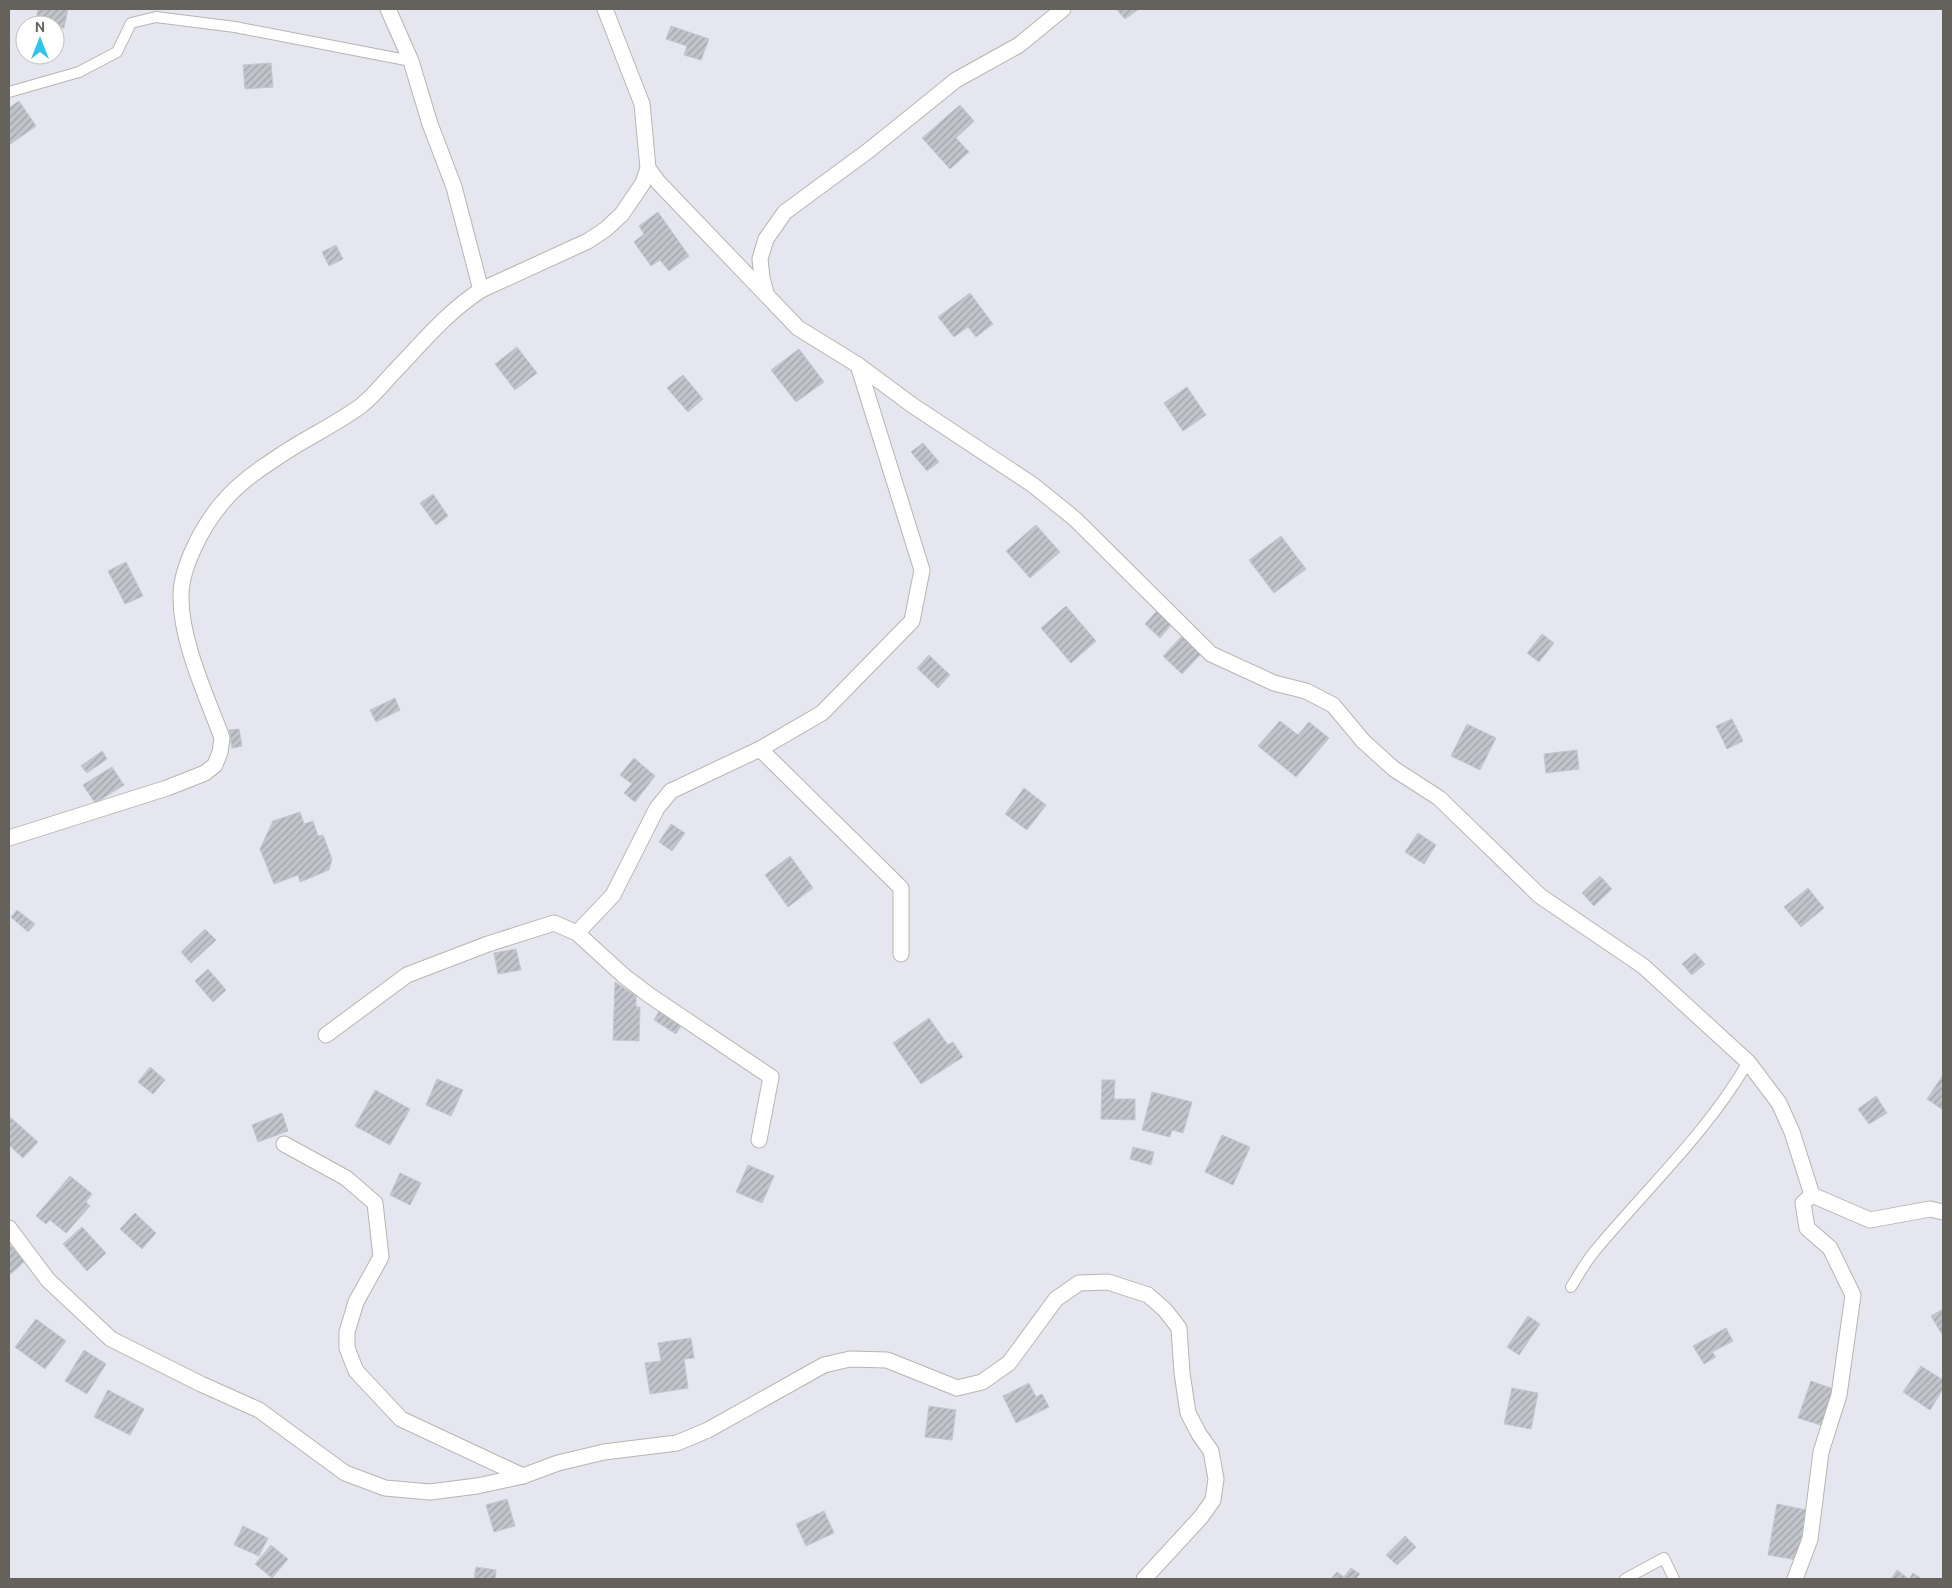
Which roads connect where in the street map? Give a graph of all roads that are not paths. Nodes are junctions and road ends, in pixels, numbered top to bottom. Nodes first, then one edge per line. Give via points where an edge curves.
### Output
1 (388, 9) edge
2 (605, 9) edge
3 (1063, 9) edge
4 (412, 61) junction
5 (9, 92) edge
6 (648, 168) junction
7 (481, 290) junction
8 (766, 295) junction
9 (858, 365) junction
10 (760, 749) junction
11 (9, 838) edge
12 (577, 932) junction
13 (901, 954) dead end
14 (326, 1035) dead end
15 (1748, 1062) junction
16 (760, 1140) dead end
17 (284, 1144) dead end
18 (1812, 1195) junction
19 (1943, 1212) edge
20 (9, 1228) edge
21 (1570, 1287) dead end
22 (523, 1476) junction
23 (1144, 1579) edge
24 (1625, 1579) edge
25 (1674, 1579) edge
26 (1794, 1579) edge

1 - 4 street
2 - 6 street via 642,104
3 - 8 street via 1019,45 956,80 785,212 766,239 760,259
4 - 5 lane via 235,27 156,17 130,23 117,52 79,72
4 - 7 street via 430,124 454,187
6 - 7 street via 644,183 622,214 606,229 588,241
6 - 8 street
7 - 11 street via 432,332 363,404 249,477 222,502 202,533 187,565 181,596 192,657 222,738 215,765 205,773 168,788
8 - 9 street via 798,328
9 - 10 street via 922,570 912,621 822,714
9 - 15 street via 912,406 1033,485 1075,519 1210,654 1334,705 1363,741 1394,769 1439,798 1540,896 1643,966
10 - 12 street via 671,791 657,808 613,896
10 - 13 street via 901,888
12 - 14 street via 554,924 488,944 407,975
12 - 16 street via 636,986 772,1078
15 - 18 street via 1779,1103
15 - 21 lane via 1688,1146 1593,1253
17 - 22 street via 346,1178 375,1203 380,1257 356,1302 347,1332 347,1348 356,1371 401,1419
18 - 19 street via 1870,1220 1930,1209
18 - 26 street via 1804,1203 1807,1228 1830,1248 1853,1295 1839,1395 1822,1452 1810,1538
20 - 22 street via 48,1280 111,1339 258,1410 345,1472 385,1488 430,1492
22 - 23 street via 558,1463 604,1452 677,1443 724,1422 824,1365 850,1359 887,1360 958,1388 982,1382 1010,1363 1056,1299 1079,1283 1108,1282 1148,1295 1166,1310 1179,1328 1188,1413 1210,1450 1216,1480 1213,1500
24 - 25 lane via 1664,1558

